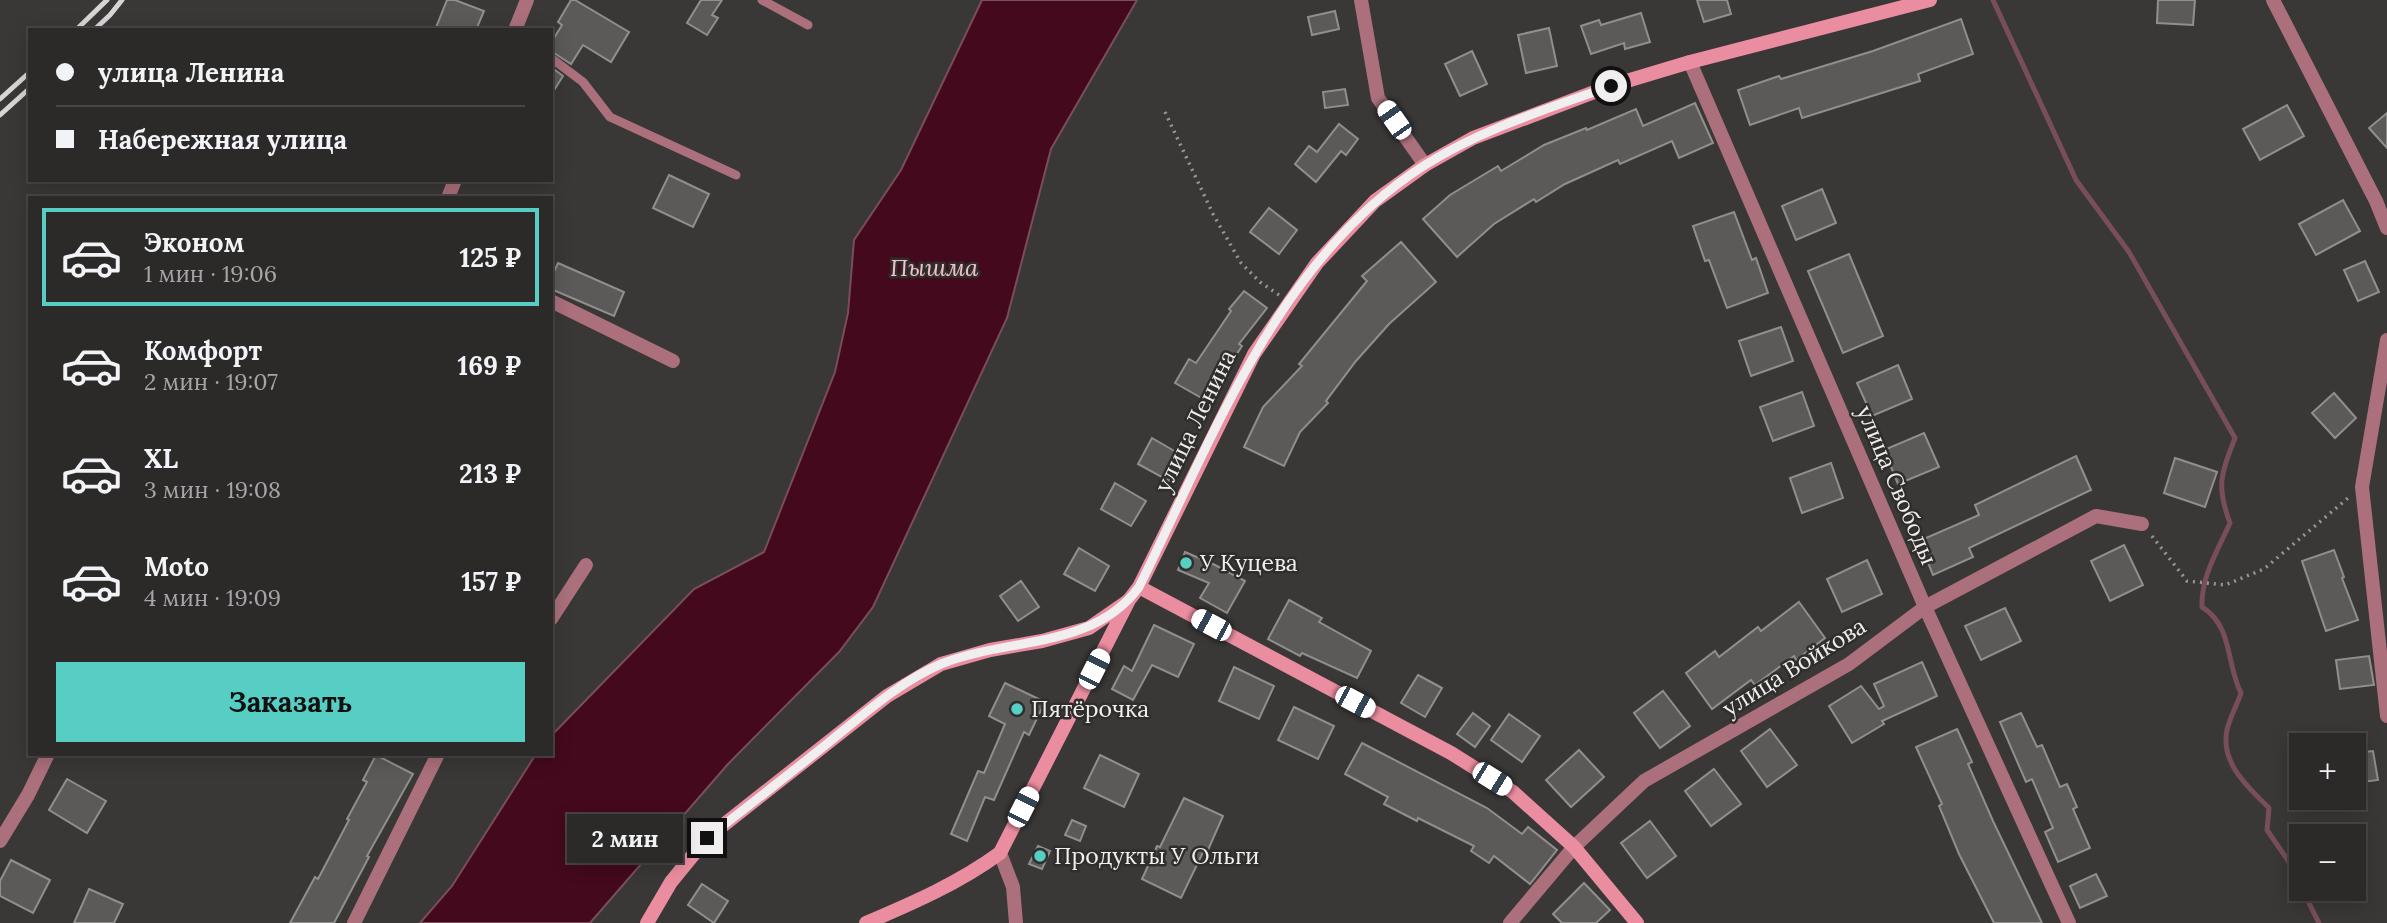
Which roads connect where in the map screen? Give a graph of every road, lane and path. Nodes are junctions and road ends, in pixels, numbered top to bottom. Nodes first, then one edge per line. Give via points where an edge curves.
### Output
1 (527, 0) edge
2 (762, 0) edge
3 (1361, 0) edge
4 (1930, 0) edge
5 (2273, 0) edge
6 (808, 25) dead end
7 (516, 28) edge
8 (553, 60) edge
9 (1690, 62) junction
10 (1165, 111) dead end
11 (1425, 165) junction
12 (736, 175) dead end
13 (2381, 197) edge
14 (2387, 228) edge
15 (553, 302) edge
16 (1290, 302) junction
17 (2387, 340) edge
18 (673, 361) dead end
19 (2362, 487) junction
20 (2142, 524) joint
21 (586, 565) dead end
22 (1139, 587) junction
23 (1129, 600) junction
24 (1925, 607) junction
25 (553, 616) edge
26 (2387, 716) edge
27 (47, 756) edge
28 (437, 756) edge
29 (0, 841) edge
30 (1574, 847) junction
31 (1000, 853) junction
32 (354, 923) edge
33 (647, 923) edge
34 (866, 923) edge
35 (1016, 923) edge
36 (1510, 923) edge
37 (1637, 923) edge
38 (2069, 923) edge

1 - 7 street
2 - 6 lane
3 - 11 street via 1378,98
4 - 9 main road, улица Ленина
5 - 13 street
8 - 12 lane via 583,82 610,117
9 - 11 main road, улица Ленина via 1524,117
9 - 24 street, улица Свободы
10 - 16 path via 1241,263
11 - 16 main road, улица Ленина via 1375,201 1317,263
13 - 14 street
15 - 18 street
16 - 22 main road, улица Ленина via 1254,354
17 - 19 street
19 - 20 path via 2264,569 2225,585 2187,581
19 - 26 street
20 - 24 street, улица Войкова via 2096,516
21 - 25 street
22 - 23 main road, улица Ленина
22 - 30 main road via 1451,753 1513,792
23 - 31 main road
23 - 33 main road via 1089,628 941,664 887,696 707,838
24 - 30 street, улица Войкова via 1849,664 1644,781
24 - 38 street, улица Свободы
27 - 29 street
28 - 32 street
30 - 36 street, улица Войкова
30 - 37 main road
31 - 34 main road via 976,871
31 - 35 street via 1013,887

